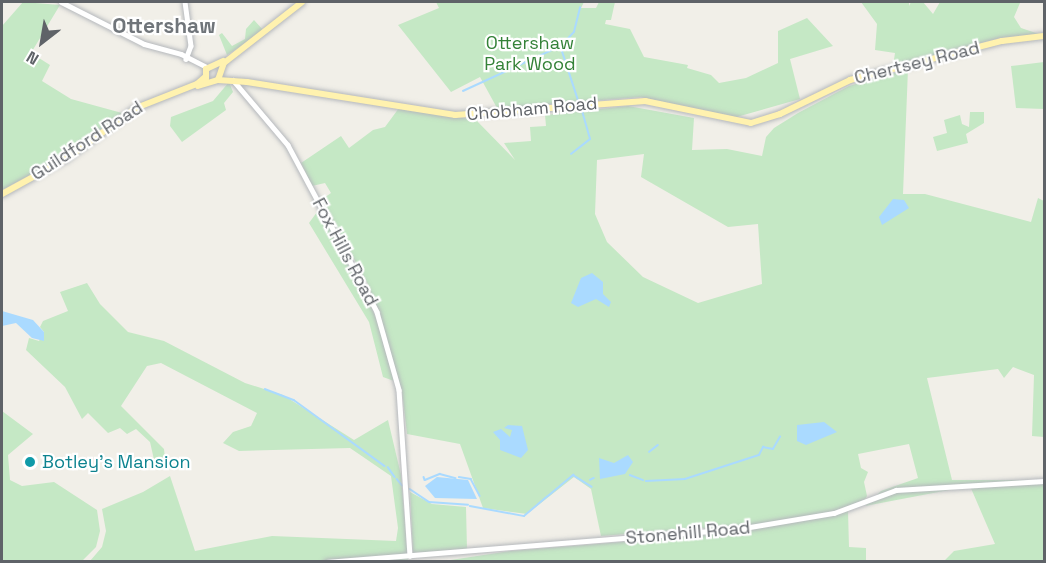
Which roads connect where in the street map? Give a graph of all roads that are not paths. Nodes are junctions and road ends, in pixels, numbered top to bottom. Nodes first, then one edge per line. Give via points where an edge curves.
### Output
1 (61, 2) edge
2 (185, 2) edge
3 (302, 2) edge
4 (1044, 36) edge
5 (247, 47) junction
6 (186, 58) junction
7 (207, 71) junction
8 (217, 77) junction
9 (232, 80) junction
10 (174, 91) junction
11 (761, 121) joint
12 (2, 194) edge
13 (1044, 481) edge
14 (410, 556) junction
15 (326, 561) edge

1 - 6 main road via 144,44
2 - 6 street via 191,46
3 - 5 main road, Guildford Road
4 - 11 main road, Chertsey Road via 1002,41 850,80
5 - 7 main road, Guildford Road
5 - 8 main road, Guildford Road
6 - 7 main road
7 - 8 main road
7 - 8 main road
7 - 10 main road, Guildford Road via 197,84
8 - 9 main road, Chobham Road
8 - 10 main road, Guildford Road
9 - 11 main road, Chobham Road via 455,115 645,101 741,124
9 - 14 street, Fox Hills Road via 288,145 377,312 399,390
10 - 12 main road, Guildford Road via 136,108 66,159
13 - 14 street, Stonehill Road via 897,490 834,513 738,529
14 - 15 street, Stonehill Road

